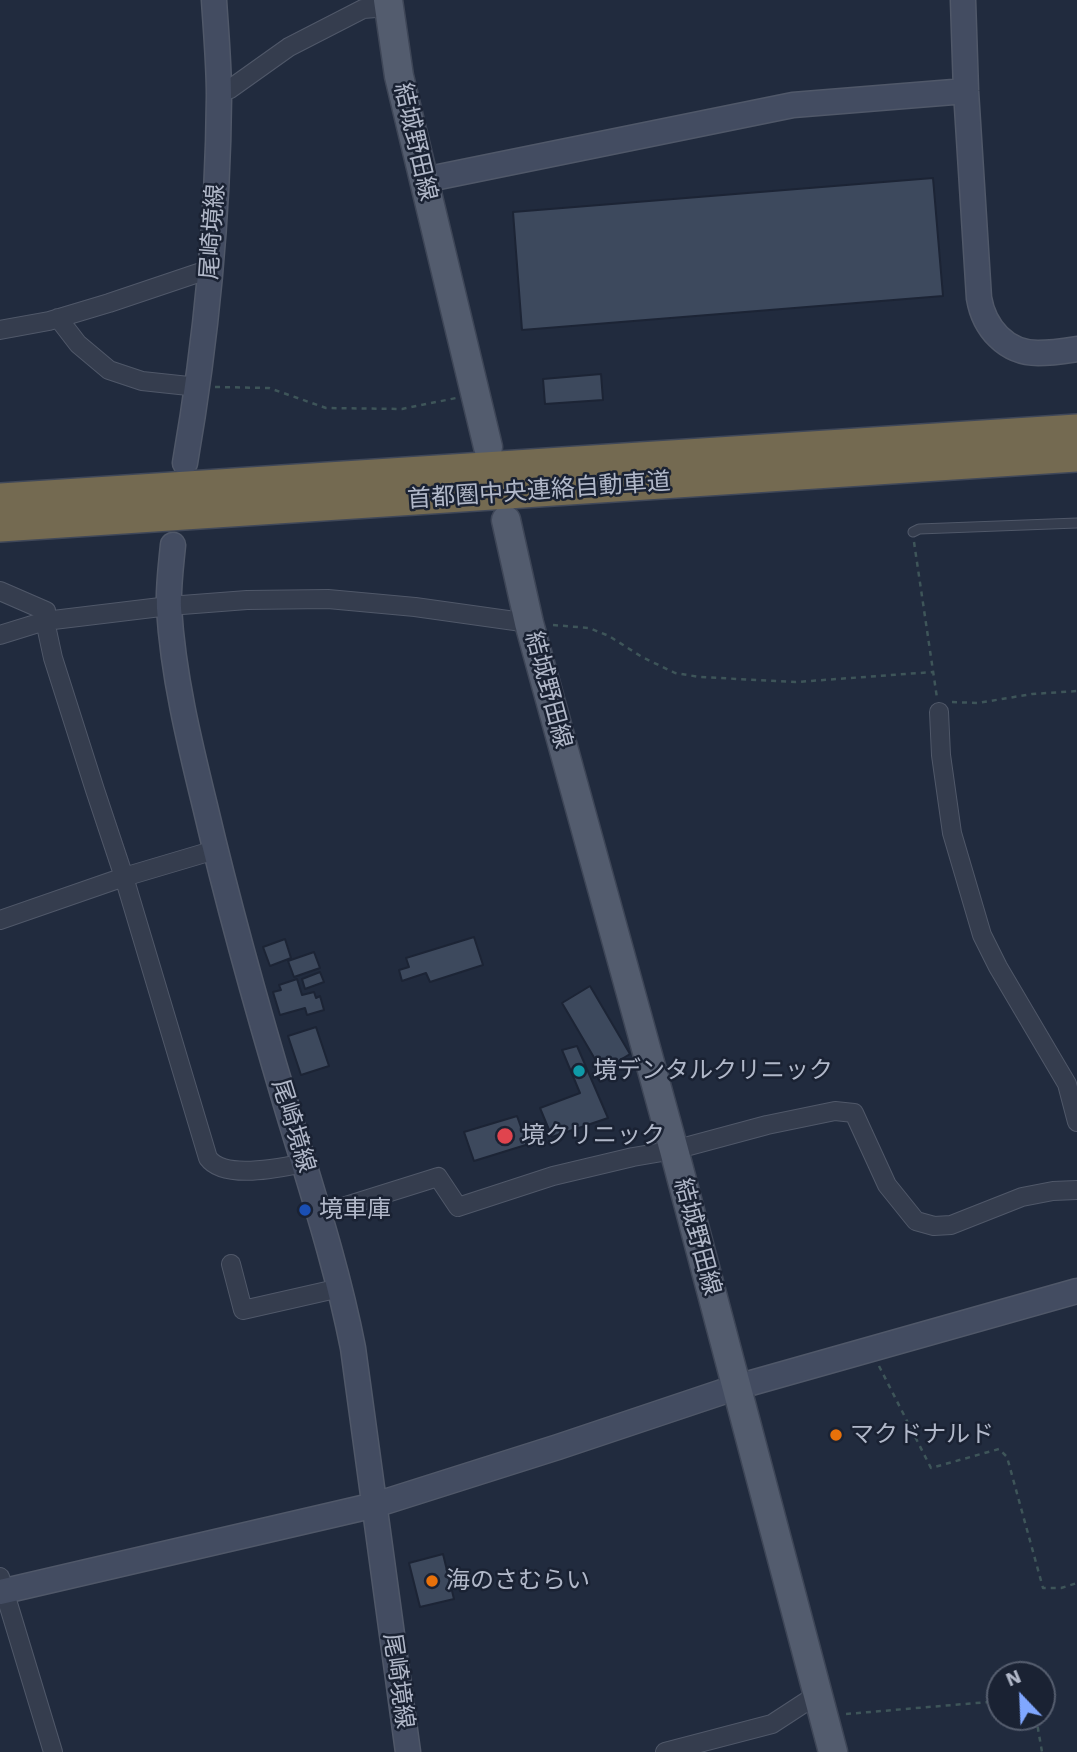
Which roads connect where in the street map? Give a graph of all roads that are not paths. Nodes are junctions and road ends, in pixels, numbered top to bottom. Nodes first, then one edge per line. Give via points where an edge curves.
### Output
1 (214, 0) edge
2 (963, 0) edge
3 (388, 3) edge
4 (966, 91) junction
5 (219, 93) junction
6 (424, 180) junction
7 (210, 269) junction
8 (58, 318) junction
9 (0, 330) edge
10 (1077, 349) edge
11 (198, 387) junction
12 (1075, 437) edge
13 (488, 446) dead end
14 (185, 463) dead end
15 (0, 500) edge
16 (506, 520) dead end
17 (1077, 523) edge
18 (0, 525) edge
19 (913, 531) road end
20 (173, 545) dead end
21 (0, 591) edge
22 (169, 606) junction
23 (45, 621) junction
24 (529, 622) junction
25 (0, 635) edge
26 (945, 707) road end
27 (215, 850) junction
28 (124, 877) junction
29 (0, 920) edge
30 (1077, 1122) edge
31 (674, 1150) junction
32 (304, 1163) junction
33 (1077, 1190) edge
34 (320, 1214) junction
35 (231, 1264) dead end
36 (340, 1288) junction
37 (1077, 1292) edge
38 (737, 1387) junction
39 (374, 1505) junction
40 (1, 1587) edge
41 (821, 1705) junction
42 (53, 1752) edge
43 (408, 1752) edge
44 (665, 1752) edge
45 (833, 1752) edge

1 - 5 street, 尾崎境線
2 - 4 street
3 - 5 street via 363,9 289,47
3 - 6 main road, 結城野田線 via 399,76
4 - 6 street via 793,105
4 - 10 street via 979,298 985,319 998,337 1017,349 1039,353
5 - 7 street, 尾崎境線
6 - 13 main road, 結城野田線
7 - 8 street
7 - 11 street, 尾崎境線
8 - 9 street
8 - 11 street via 78,344 108,370 142,381
11 - 14 street, 尾崎境線
12 - 15 highway, 首都圏中央連絡自動車道
12 - 18 highway, 首都圏中央連絡自動車道
16 - 24 main road, 結城野田線
17 - 19 lane
20 - 22 street, 尾崎境線
21 - 23 street via 46,611
22 - 23 street
22 - 24 street via 328,599
22 - 27 street, 尾崎境線 via 180,697
23 - 25 street
23 - 28 street
24 - 31 main road, 結城野田線
26 - 30 street via 941,755 952,833 982,935 1067,1084
27 - 28 street
27 - 32 street, 尾崎境線
28 - 29 street
28 - 32 street via 208,1158 231,1171
31 - 33 street via 835,1111 855,1113 887,1185 916,1220 934,1226 951,1225 1022,1197
31 - 34 street via 553,1176 458,1207 438,1177
31 - 38 main road, 結城野田線
32 - 34 street, 尾崎境線
34 - 36 street, 尾崎境線
35 - 36 street via 243,1310
36 - 39 street, 尾崎境線 via 359,1380
37 - 38 street
38 - 39 street
38 - 41 main road, 結城野田線
39 - 40 street
39 - 43 street, 尾崎境線
40 - 42 street
41 - 44 street via 772,1724
41 - 45 main road, 結城野田線

